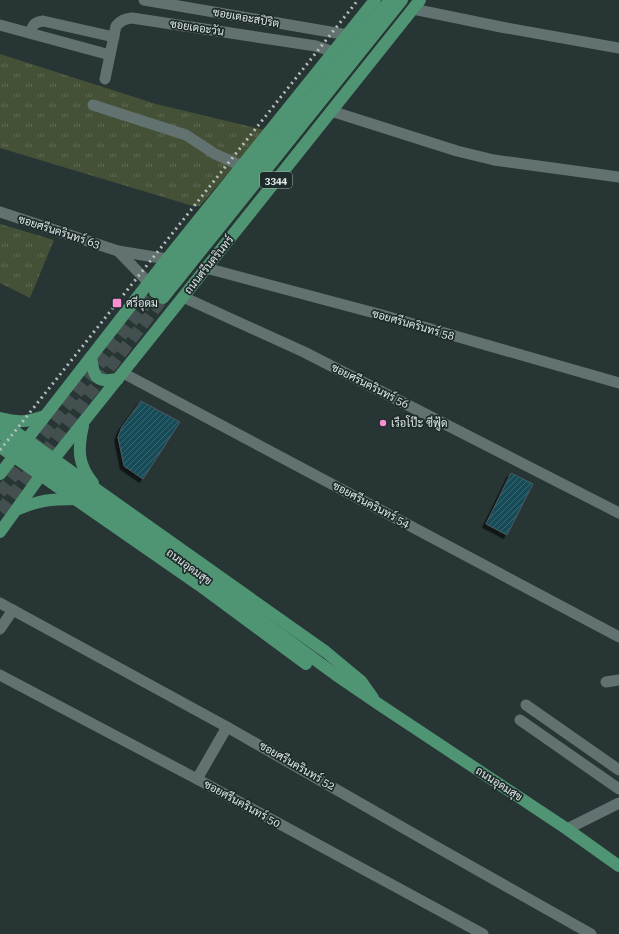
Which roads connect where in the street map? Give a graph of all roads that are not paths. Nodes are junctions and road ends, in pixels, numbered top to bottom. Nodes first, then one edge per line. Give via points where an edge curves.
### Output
1 (144, 0) edge
2 (375, 0) edge
3 (390, 0) edge
4 (402, 0) edge
5 (417, 4) edge
6 (0, 25) edge
7 (30, 33) junction
8 (348, 35) junction
9 (114, 37) junction
10 (619, 48) edge
11 (334, 52) junction
12 (110, 56) junction
13 (105, 79) dead end
14 (94, 105) dead end
15 (331, 111) junction
16 (242, 166) junction
17 (619, 177) edge
18 (0, 212) edge
19 (118, 251) junction
20 (167, 259) junction
21 (206, 268) junction
22 (156, 291) junction
23 (183, 297) junction
24 (91, 357) junction
25 (120, 376) junction
26 (619, 383) edge
27 (45, 416) junction
28 (0, 418) edge
29 (0, 421) edge
30 (83, 424) junction
31 (0, 432) edge
32 (27, 440) junction
33 (0, 447) edge
34 (14, 457) junction
35 (55, 459) junction
36 (0, 474) edge
37 (42, 475) junction
38 (99, 490) junction
39 (76, 499) junction
40 (16, 510) junction
41 (619, 513) edge
42 (0, 532) edge
43 (166, 538) junction
44 (154, 554) junction
45 (0, 603) edge
46 (13, 610) junction
47 (0, 629) edge
48 (619, 637) edge
49 (0, 675) edge
50 (619, 680) edge
51 (606, 682) dead end
52 (377, 704) junction
53 (526, 705) dead end
54 (520, 720) dead end
55 (227, 726) junction
56 (619, 770) edge
57 (197, 780) junction
58 (619, 789) edge
59 (619, 803) edge
60 (567, 829) junction
61 (619, 866) edge
62 (483, 934) edge
63 (592, 934) edge

1 - 8 street, ซอยเดอะสปิริต
2 - 8 main road, ถนนศรีนครินทร์ / 3344
3 - 22 main road, ถนนศรีนครินทร์ / 3344
4 - 22 main road, ถนนศรีนครินทร์ / 3344
5 - 10 street via 501,27
5 - 15 main road, ถนนศรีนครินทร์ / 3344
6 - 7 street
7 - 9 street via 35,22 43,21
7 - 12 street
8 - 11 main road, ถนนศรีนครินทร์ / 3344
9 - 11 street, ซอยเดอะวัน via 120,21 132,18 316,46
9 - 12 street, ซอยเดอะวัน
11 - 16 main road, ถนนศรีนครินทร์ / 3344
12 - 13 street, ซอยเดอะวัน
14 - 16 street via 186,135 215,154
15 - 17 street via 457,151 494,160
15 - 21 main road, ถนนศรีนครินทร์ / 3344
16 - 20 main road, ถนนศรีนครินทร์ / 3344
18 - 19 street, ซอยศรีนครินทร์ 63
19 - 20 street, ซอยศรีนครินทร์ 63
19 - 22 street, ซอยศรีนครินทร์ 63
20 - 22 main road, ถนนศรีนครินทร์ / 3344
21 - 23 main road, ถนนศรีนครินทร์ / 3344
21 - 26 street, ซอยศรีนครินทร์ 58
22 - 24 main road, ถนนศรีนครินทร์ / 3344 via 104,339
23 - 25 main road, ถนนศรีนครินทร์ / 3344
23 - 41 street, ซอยศรีนครินทร์ 56 via 304,352
24 - 25 main road via 93,372 98,379 103,381
24 - 27 main road, ถนนศรีนครินทร์
25 - 30 main road, ถนนศรีนครินทร์
25 - 48 street, ซอยศรีนครินทร์ 54
27 - 28 main road via 16,422
27 - 32 main road, ถนนศรีนครินทร์
29 - 32 main road, ถนนอุดมสุข
30 - 35 main road, ถนนศรีนครินทร์
30 - 38 main road via 79,442 80,458 90,480
31 - 52 main road, ถนนอุดมสุข
32 - 34 main road, ถนนศรีนครินทร์
32 - 35 main road, ถนนอุดมสุข
33 - 34 main road, ถนนอุดมสุข
34 - 36 main road, ถนนศรีนครินทร์
34 - 37 main road, ถนนอุดมสุข
35 - 37 main road, ถนนศรีนครินทร์
35 - 38 main road, ถนนอุดมสุข
37 - 39 main road, ถนนอุดมสุข
37 - 40 main road, ถนนศรีนครินทร์
38 - 43 main road, ถนนอุดมสุข
39 - 40 main road via 47,500
39 - 44 main road, ถนนอุดมสุข
40 - 42 main road, ถนนศรีนครินทร์
43 - 44 main road via 157,537 152,540 150,544
43 - 52 main road, ถนนอุดมสุข via 326,652 361,681
44 - 52 main road, ถนนอุดมสุข via 346,691
45 - 46 street, ซอยศรีนครินทร์ 52
46 - 47 street
46 - 55 street, ซอยศรีนครินทร์ 52
49 - 57 street, ซอยศรีนครินทร์ 50
50 - 51 street
52 - 60 main road, ถนนอุดมสุข
53 - 56 street
54 - 58 street
55 - 57 street
55 - 63 street, ซอยศรีนครินทร์ 52
57 - 62 street, ซอยศรีนครินทร์ 50
59 - 60 street
60 - 61 main road, ถนนอุดมสุข

